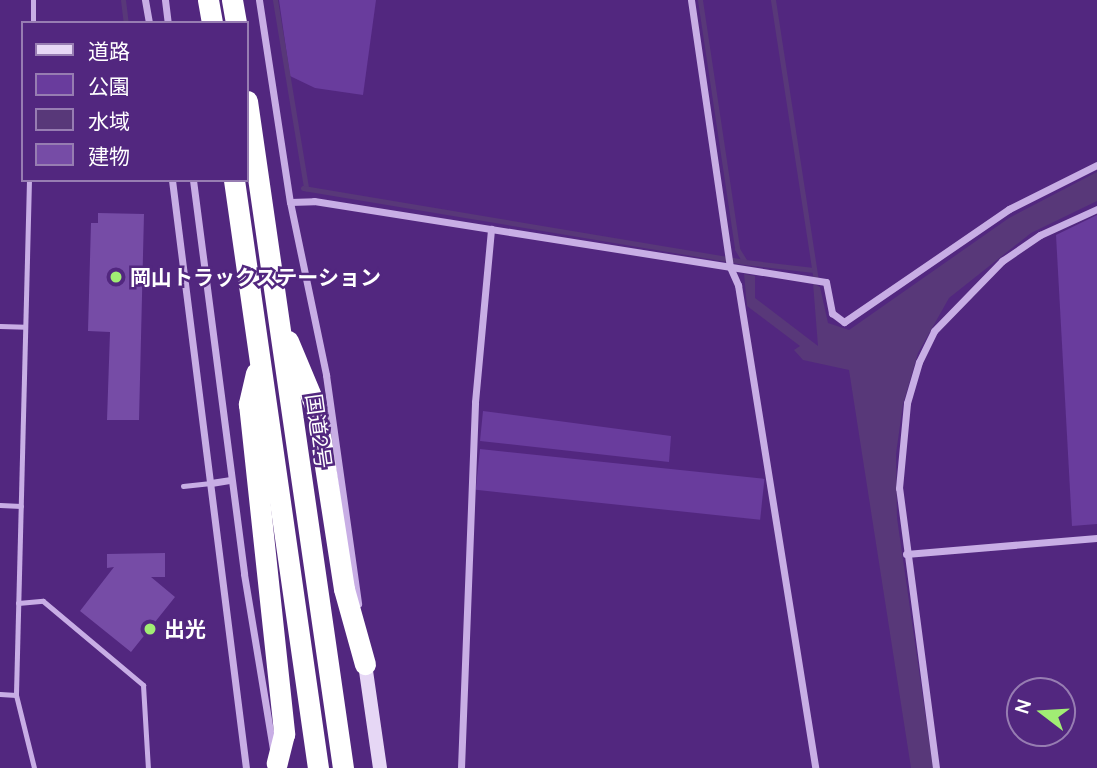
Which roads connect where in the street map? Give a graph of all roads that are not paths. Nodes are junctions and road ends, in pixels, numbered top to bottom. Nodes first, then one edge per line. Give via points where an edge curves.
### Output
1 (33, 0) edge
2 (145, 0) edge
3 (165, 0) edge
4 (208, 0) edge
5 (232, 0) edge
6 (259, 0) edge
7 (691, 0) edge
8 (33, 21) edge
9 (149, 21) edge
10 (168, 21) edge
11 (212, 21) edge
12 (236, 21) edge
13 (248, 108) edge
14 (1097, 165) edge
15 (29, 182) edge
16 (172, 182) edge
17 (193, 182) edge
18 (234, 182) edge
19 (290, 202) junction
20 (1097, 209) edge
21 (491, 229) junction
22 (729, 265) junction
23 (278, 320) junction
24 (0, 326) edge
25 (25, 327) junction
26 (259, 362) junction
27 (231, 481) junction
28 (211, 483) junction
29 (183, 486) dead end
30 (0, 505) edge
31 (21, 506) junction
32 (1097, 538) edge
33 (905, 554) junction
34 (18, 603) junction
35 (365, 664) junction
36 (0, 694) edge
37 (16, 695) junction
38 (276, 766) edge
39 (34, 768) edge
40 (148, 768) edge
41 (246, 768) edge
42 (318, 768) edge
43 (343, 768) edge
44 (380, 768) edge
45 (461, 768) edge
46 (816, 768) edge
47 (936, 768) edge

1 - 8 lane
2 - 9 street
3 - 10 street
4 - 11 highway
5 - 12 highway
6 - 19 street
7 - 22 street
13 - 23 highway, 国道2号
14 - 22 street via 1009,209 850,321 837,320 826,282
15 - 25 lane
16 - 28 street
17 - 27 street
18 - 26 highway
19 - 21 street
19 - 35 street via 326,375
20 - 33 street via 1040,235 1002,261 933,331 916,372 902,439 899,488
21 - 22 street
21 - 45 street via 475,402
22 - 46 street via 738,285
23 - 35 highway via 316,408 344,589
23 - 43 highway, 国道2号
24 - 25 lane
25 - 31 lane
26 - 38 highway via 249,404 284,734
26 - 42 highway
27 - 28 street
27 - 38 street
28 - 29 lane
28 - 41 street
30 - 31 lane
31 - 34 lane
32 - 33 street
33 - 47 street
34 - 37 lane
34 - 40 lane via 43,601 143,685
35 - 44 street
36 - 37 lane
37 - 39 lane

